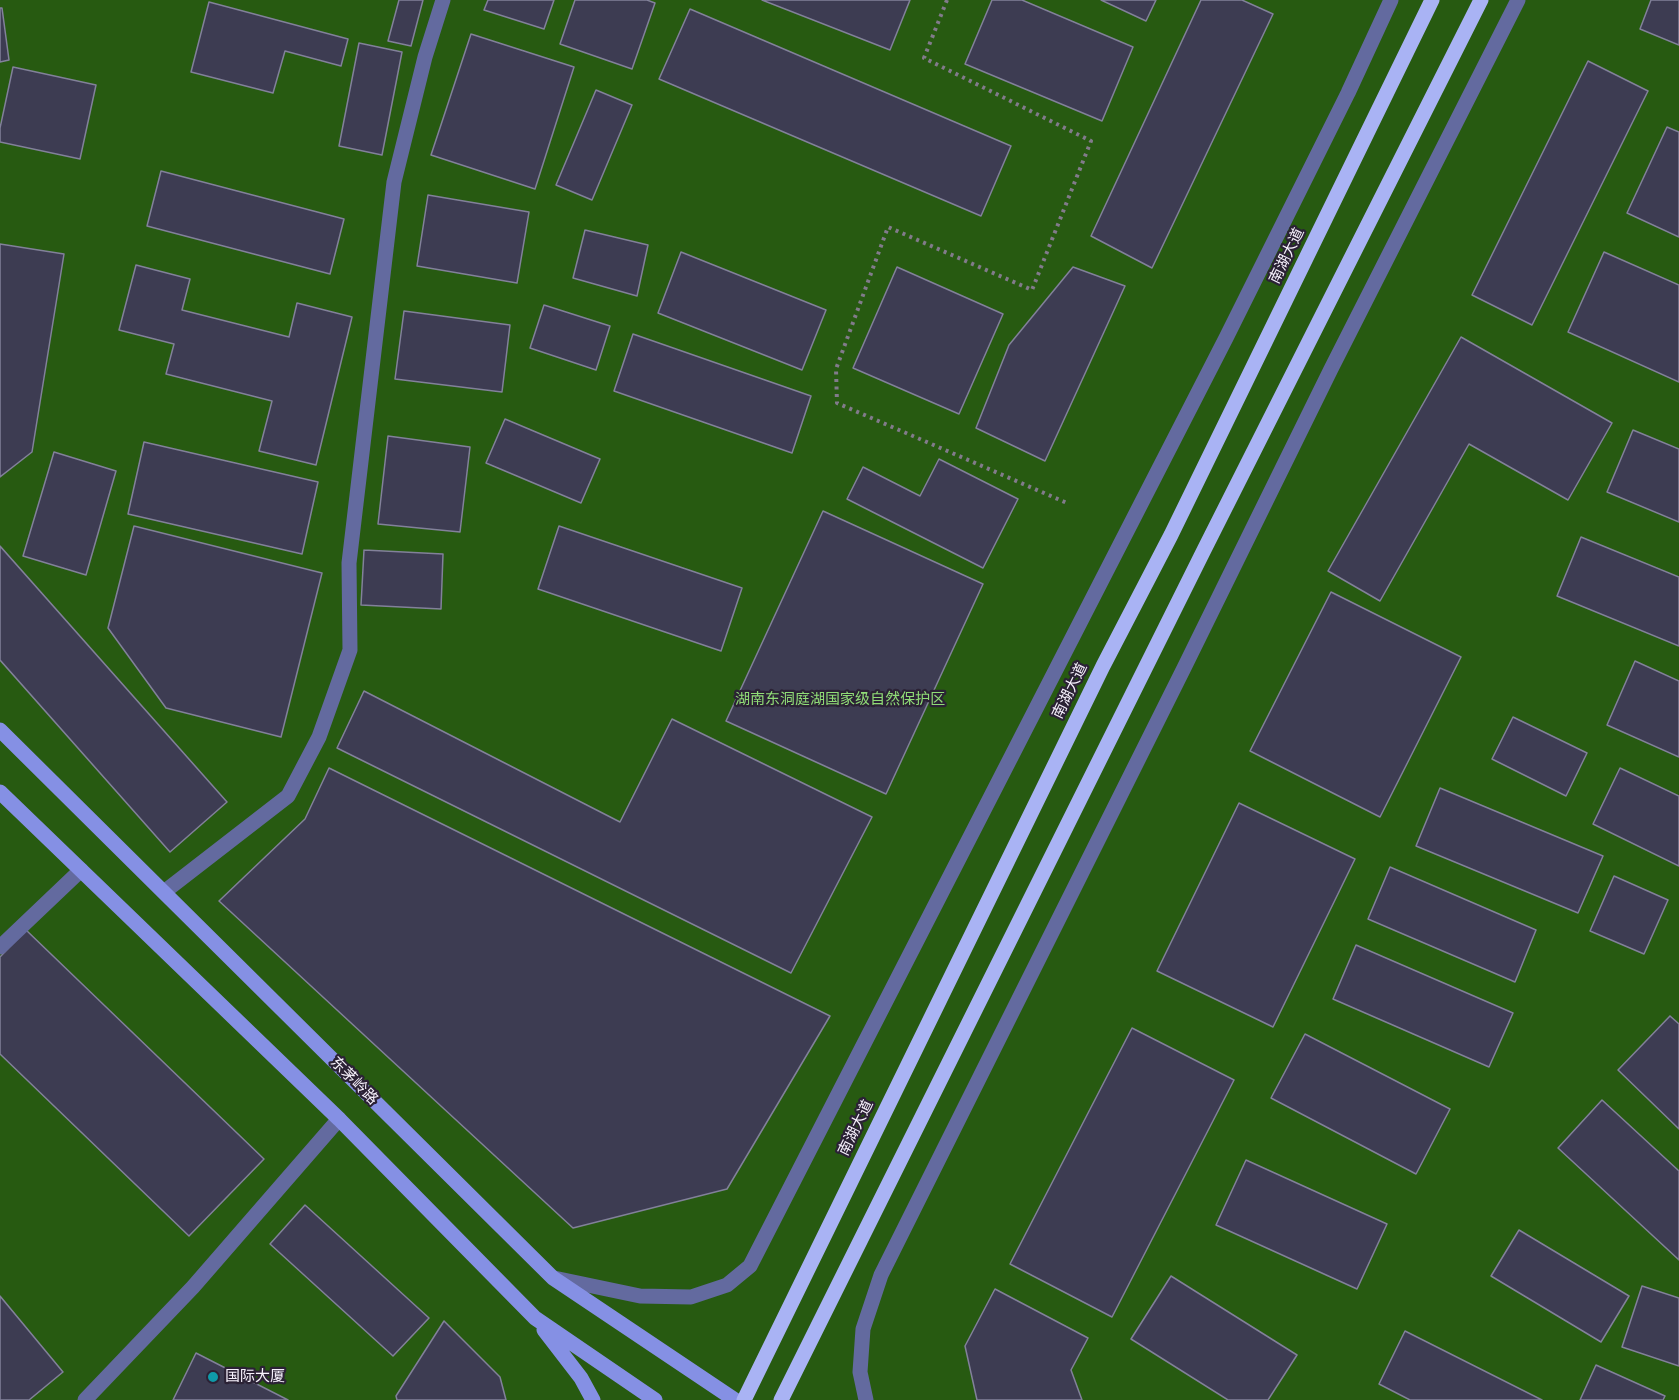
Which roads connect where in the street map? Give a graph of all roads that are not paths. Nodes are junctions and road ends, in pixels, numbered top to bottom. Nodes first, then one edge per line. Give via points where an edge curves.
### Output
1 (443, 0) edge
2 (1391, 0) edge
3 (1432, 0) edge
4 (1481, 0) edge
5 (1518, 0) edge
6 (0, 730) edge
7 (0, 792) edge
8 (81, 870) junction
9 (164, 892) junction
10 (0, 947) edge
11 (339, 1119) junction
12 (553, 1278) junction
13 (535, 1318) junction
14 (85, 1400) edge
15 (594, 1400) edge
16 (655, 1400) edge
17 (735, 1400) edge
18 (744, 1400) edge
19 (781, 1400) edge
20 (866, 1400) edge

1 - 9 street via 394,183 349,563 350,650 319,737 288,796
2 - 12 street via 1226,339 750,1266 727,1285 691,1297 639,1296
3 - 18 main road, 南湖大道
4 - 19 main road
5 - 20 street via 881,1275 863,1329 860,1372
6 - 9 main road, 东茅岭路
7 - 8 main road
8 - 10 street
8 - 11 main road
9 - 12 main road, 东茅岭路
11 - 13 main road
11 - 14 street via 193,1287
12 - 17 main road, 东茅岭路
13 - 15 main road
13 - 16 main road

